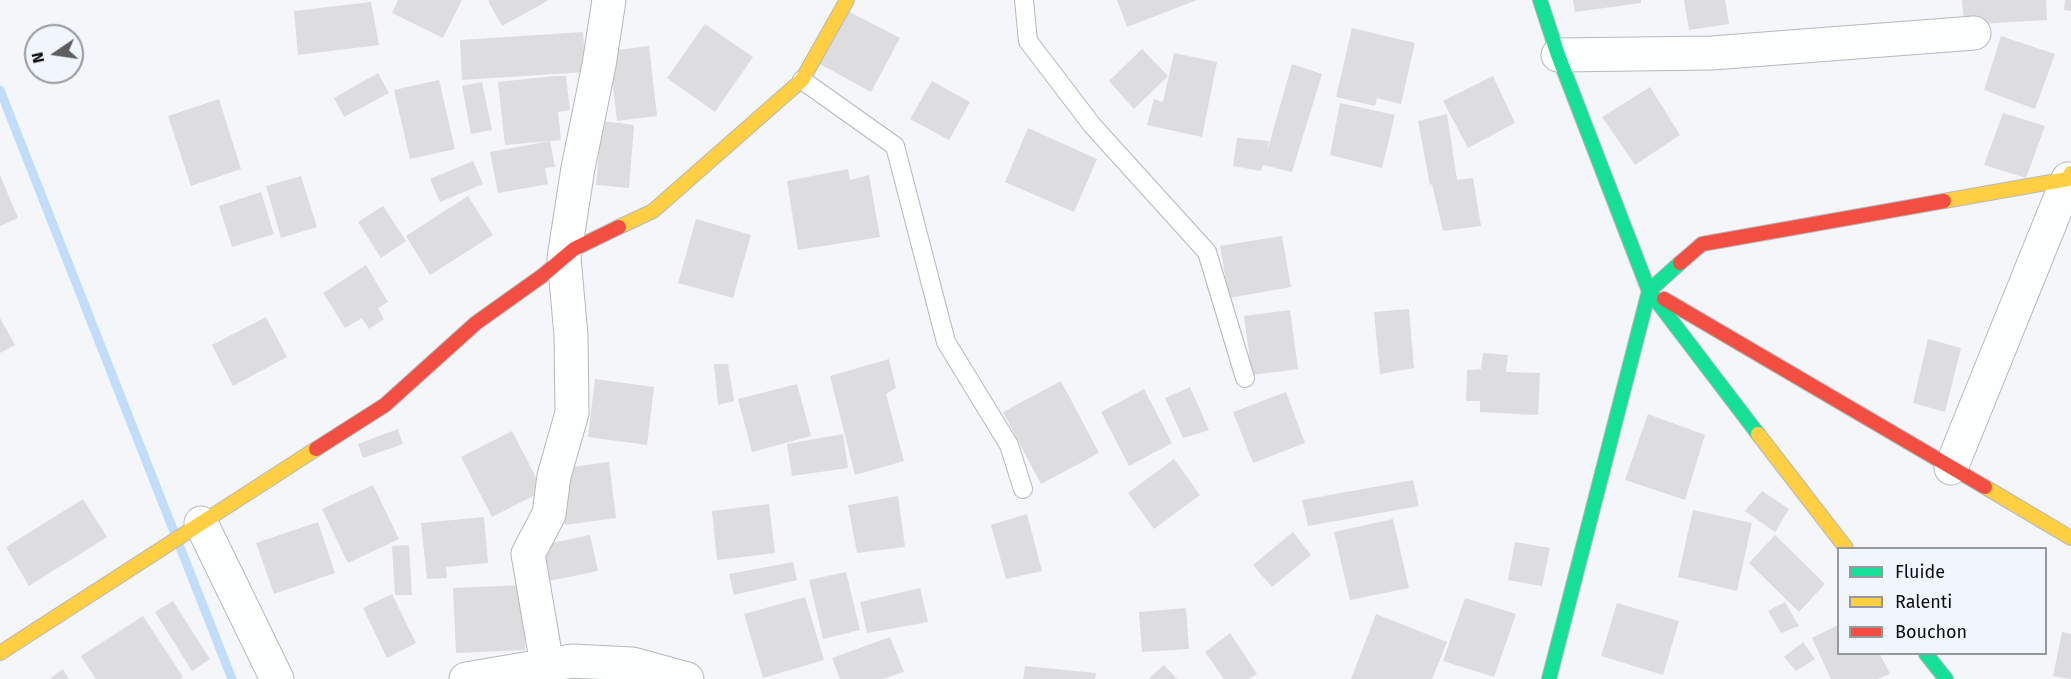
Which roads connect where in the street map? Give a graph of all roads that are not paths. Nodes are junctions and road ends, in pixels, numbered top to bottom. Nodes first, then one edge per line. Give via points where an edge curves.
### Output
1 (609, 0) edge
2 (847, 0) edge
3 (1024, 0) edge
4 (1540, 0) edge
5 (1974, 33) dead end
6 (1558, 55) junction
7 (802, 80) junction
8 (2069, 176) edge
9 (564, 258) junction
10 (1649, 291) junction
11 (1245, 378) dead end
12 (1951, 468) junction
13 (1023, 489) dead end
14 (193, 528) junction
15 (2071, 538) edge
16 (1844, 547) edge
17 (0, 653) edge
18 (1927, 655) edge
19 (547, 665) junction
20 (277, 679) edge
21 (466, 679) edge
22 (687, 679) edge
23 (1549, 679) edge
24 (1946, 679) edge

1 - 9 street
2 - 7 street
3 - 11 lane via 1028,41 1092,125 1207,252
4 - 6 street
5 - 6 street via 1712,53
6 - 10 street
7 - 9 street via 653,211 574,249
7 - 13 lane via 896,146 946,342 1009,445
8 - 10 street via 1702,244
8 - 12 street
9 - 14 street via 476,323 385,405
9 - 19 street via 571,335 572,413 554,476 549,514 528,554
10 - 12 street
10 - 16 street
10 - 23 street
12 - 15 street
14 - 17 street
14 - 20 street
18 - 24 street
19 - 21 street
19 - 22 street via 573,661 632,664

